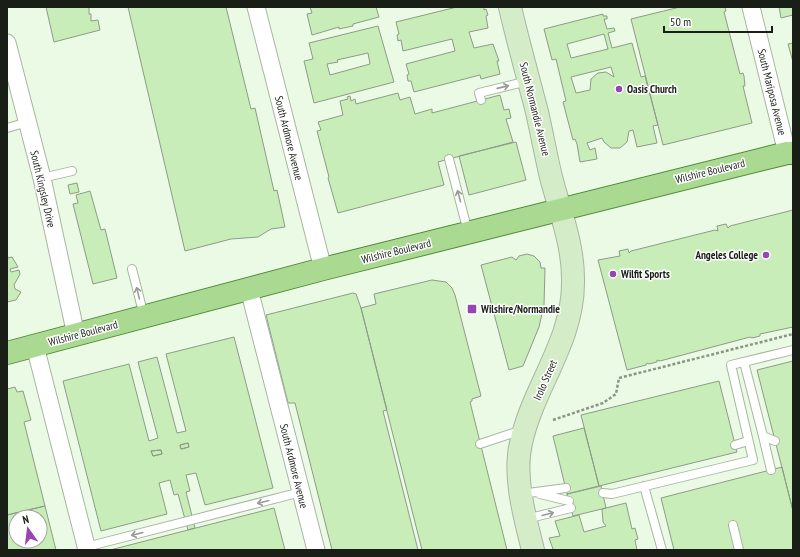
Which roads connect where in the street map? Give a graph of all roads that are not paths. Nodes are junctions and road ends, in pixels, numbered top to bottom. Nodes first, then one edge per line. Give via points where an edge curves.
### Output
1 (256, 7) edge
2 (510, 7) edge
3 (751, 7) edge
4 (7, 46) edge
5 (528, 81) junction
6 (481, 100) dead end
7 (28, 122) junction
8 (7, 128) edge
9 (791, 151) edge
10 (449, 159) dead end
11 (72, 171) dead end
12 (42, 178) junction
13 (561, 210) junction
14 (468, 233) junction
15 (132, 269) dead end
16 (323, 269) junction
17 (249, 289) junction
18 (144, 317) junction
19 (76, 335) junction
20 (35, 346) junction
21 (793, 350) edge
22 (7, 353) edge
23 (744, 362) junction
24 (524, 429) junction
25 (763, 436) junction
26 (748, 441) junction
27 (775, 441) dead end
28 (480, 444) dead end
29 (735, 445) dead end
30 (771, 470) dead end
31 (644, 486) junction
32 (566, 488) dead end
33 (301, 492) junction
34 (528, 494) junction
35 (604, 497) dead end
36 (526, 519) junction
37 (733, 525) dead end
38 (86, 549) edge
39 (316, 550) edge
40 (533, 550) edge
41 (662, 550) edge
42 (739, 550) edge

1 - 16 street, South Ardmore Avenue
2 - 5 main road, South Normandie Avenue
3 - 9 street, South Mariposa Avenue
4 - 7 street, South Kingsley Drive
6 -> 5 lane via 479,93
5 - 13 main road, South Normandie Avenue
7 - 8 lane
7 - 12 street, South Kingsley Drive
9 - 13 main road, Wilshire Boulevard
14 -> 10 lane
11 - 12 lane
12 - 19 street, South Kingsley Drive
13 - 14 main road, Wilshire Boulevard
13 - 24 main road, Irolo Street via 572,259 571,308 565,335
14 - 16 main road, Wilshire Boulevard
18 -> 15 lane
16 - 17 main road, Wilshire Boulevard
17 - 18 main road, Wilshire Boulevard
17 - 33 street, South Ardmore Avenue
18 - 19 main road, Wilshire Boulevard
19 - 20 main road, Wilshire Boulevard
20 - 22 main road, Wilshire Boulevard
20 - 38 street
21 - 23 lane
23 - 25 lane
23 - 26 lane via 731,365
24 - 28 lane
24 - 34 main road, Irolo Street via 520,444
25 - 27 lane
25 - 30 lane
26 - 29 lane
26 - 31 lane via 752,460
31 - 35 lane
31 - 41 lane
32 - 34 lane
33 -> 38 lane
33 - 39 street, South Ardmore Avenue
34 - 36 main road, Irolo Street
36 -> 34 lane via 570,504
36 - 40 main road, Irolo Street
37 - 42 lane

